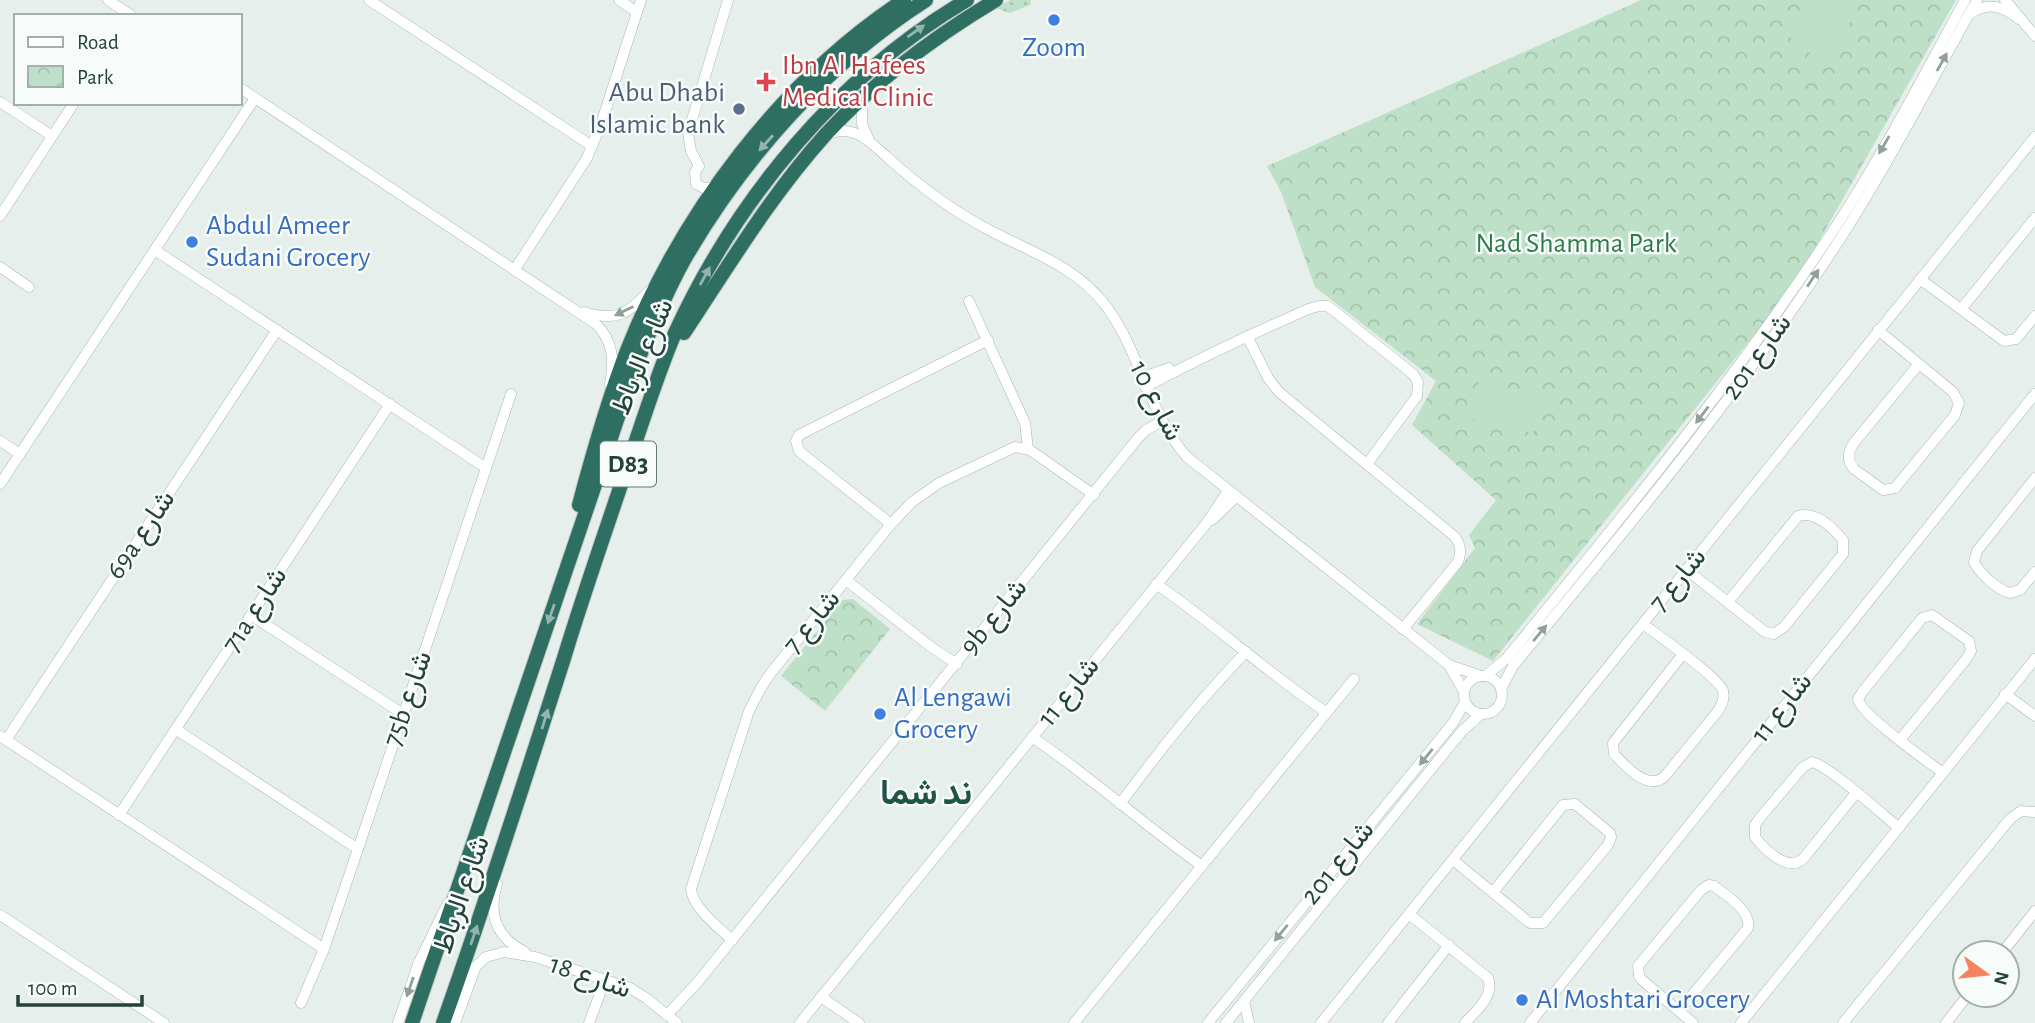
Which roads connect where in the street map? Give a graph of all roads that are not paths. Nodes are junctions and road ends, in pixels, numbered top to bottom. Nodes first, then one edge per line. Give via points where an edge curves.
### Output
1 (108, 0) edge
2 (369, 0) edge
3 (619, 0) edge
4 (640, 0) edge
5 (728, 0) edge
6 (904, 0) edge
7 (926, 0) edge
8 (967, 0) edge
9 (996, 0) edge
10 (1965, 0) edge
11 (1977, 0) edge
12 (2004, 0) edge
13 (637, 12) junction
14 (129, 14) edge
15 (1968, 15) junction
16 (2019, 19) junction
17 (2035, 36) edge
18 (242, 89) edge
19 (255, 98) junction
20 (862, 99) junction
21 (0, 102) edge
22 (73, 105) edge
23 (826, 134) junction
24 (52, 136) junction
25 (2035, 137) edge
26 (869, 141) junction
27 (593, 146) junction
28 (716, 187) junction
29 (0, 216) edge
30 (2035, 218) edge
31 (155, 250) junction
32 (0, 267) edge
33 (515, 269) junction
34 (660, 279) junction
35 (1920, 279) junction
36 (29, 287) dead end
37 (969, 301) dead end
38 (1962, 308) junction
39 (577, 310) junction
40 (2035, 316) edge
41 (277, 330) junction
42 (1878, 330) junction
43 (1250, 335) junction
44 (988, 341) junction
45 (1918, 365) junction
46 (660, 369) junction
47 (1143, 382) junction
48 (511, 394) dead end
49 (2035, 394) edge
50 (390, 404) junction
51 (603, 421) junction
52 (1164, 426) junction
53 (0, 441) edge
54 (1023, 448) junction
55 (20, 454) junction
56 (1365, 462) junction
57 (486, 468) junction
58 (2035, 478) edge
59 (0, 484) edge
60 (1232, 494) junction
61 (1092, 498) junction
62 (891, 524) junction
63 (1687, 570) junction
64 (2035, 572) edge
65 (848, 578) junction
66 (1159, 580) junction
67 (561, 586) junction
68 (1728, 601) junction
69 (251, 615) junction
70 (1643, 624) junction
71 (1406, 631) junction
72 (1243, 649) junction
73 (1683, 654) junction
74 (2035, 659) edge
75 (1449, 665) junction
76 (955, 666) junction
77 (1483, 676) junction
78 (1354, 679) dead end
79 (1501, 688) junction
80 (2008, 691) junction
81 (1465, 697) junction
82 (403, 714) junction
83 (1480, 714) junction
84 (1324, 715) junction
85 (2035, 715) edge
86 (177, 730) junction
87 (1035, 734) junction
88 (3, 738) edge
89 (1900, 740) junction
90 (1942, 773) junction
91 (1856, 793) junction
92 (1118, 802) junction
93 (2035, 812) edge
94 (120, 815) junction
95 (1899, 828) junction
96 (358, 849) junction
97 (1453, 860) junction
98 (500, 861) junction
99 (1200, 869) junction
100 (462, 882) junction
101 (1494, 891) junction
102 (2035, 911) edge
103 (1409, 914) junction
104 (0, 915) edge
105 (734, 937) junction
106 (2013, 939) edge
107 (1449, 945) junction
108 (324, 949) junction
109 (535, 957) junction
110 (605, 979) junction
111 (824, 994) junction
112 (1244, 1001) junction
113 (301, 1003) dead end
114 (1957, 1009) edge
115 (1679, 1011) junction
116 (672, 1019) edge
117 (856, 1020) edge
118 (164, 1023) edge
119 (398, 1023) edge
120 (412, 1023) edge
121 (443, 1023) edge
122 (455, 1023) edge
123 (589, 1023) edge
124 (800, 1023) edge
125 (1074, 1023) edge
126 (1208, 1023) edge
127 (1226, 1023) edge
128 (1249, 1023) edge
129 (1321, 1023) edge
130 (1388, 1023) edge
131 (1465, 1023) edge
132 (1530, 1023) edge
133 (1693, 1023) edge
134 (1741, 1023) edge
135 (1843, 1023) edge
136 (1946, 1023) edge

1 - 14 street
2 - 27 street
3 - 13 street
4 - 13 street
5 - 28 street via 688,133 699,166 696,184
6 - 28 highway via 800,85 754,135
7 -> 67 highway, شارع الرباط / D83 via 878,33 825,80 761,148 684,261 635,367
46 -> 8 highway, شارع الرباط / D83 via 713,261 798,143 888,53
9 - 20 highway via 950,27
10 -> 77 street, شارع 201 via 1856,193 1748,354 1660,471 1506,659
11 - 15 street, شارع 201
12 - 16 street
13 - 27 street
15 - 16 street via 1995,6
79 -> 15 street, شارع 201 via 1513,666 1699,437 1806,290 1882,170
16 - 17 street
18 - 19 street
19 - 31 street
19 - 33 street
20 - 23 highway
20 - 26 street via 862,124
21 - 24 street
22 - 24 street
23 - 26 street, شارع 10 via 854,131
23 - 46 highway via 767,209
24 - 29 street
25 - 35 street, شارع 7
26 - 47 street, شارع 10 via 967,217 1080,278 1113,316
27 - 33 street
28 - 34 highway
30 - 38 street
31 - 41 street
31 - 55 street
32 - 36 street
33 - 39 street
34 -> 39 street via 624,314 608,317
34 - 51 highway via 628,349
35 - 38 street
35 - 42 street, شارع 7
37 - 44 street
38 - 40 street via 2004,341 2016,339
39 - 51 street via 596,324 611,344 613,361
41 - 50 street
41 - 88 street, 69a شارع
42 - 45 street
42 - 63 street, شارع 7
43 - 47 street
43 - 56 street via 1257,358 1279,391
43 - 56 street via 1324,306 1335,309 1413,374 1417,396
44 - 54 street via 1025,422
44 - 62 street via 803,431 797,438 799,451
45 - 45 street via 1957,396 1958,409 1895,488 1882,490 1850,465 1850,449
98 -> 46 highway, شارع الرباط / D83
47 - 52 street, شارع 10
48 - 57 street, 75b شارع
49 - 132 street, شارع 11
50 - 57 street
50 - 69 street, 71a شارع
51 - 67 highway
52 - 60 street, شارع 10 via 1187,457
52 - 61 street, 9b شارع via 1132,447
53 - 55 street
54 - 61 street
54 - 62 street, شارع 7 via 1008,449 939,483
55 - 59 street
56 - 71 street via 1459,542 1457,563
57 - 82 street, 75b شارع
58 - 64 street via 1977,551 1974,562 2010,593 2020,590
60 - 66 street, شارع 11
60 - 71 street, شارع 10
61 - 76 street, 9b شارع
62 - 65 street, شارع 7
63 - 68 street
63 - 70 street, شارع 7
65 - 76 street
65 - 105 street, شارع 7 via 765,680 750,711 691,886 694,901
66 - 72 street
66 - 87 street, شارع 11
67 -> 100 highway, شارع الرباط / D83
68 - 68 street via 1765,632 1780,632 1843,554 1843,540 1814,515 1798,516
69 - 82 street
69 - 86 street, 71a شارع
70 - 73 street
70 - 97 street, شارع 7
71 - 75 street, شارع 10
72 - 84 street
72 - 92 street
73 - 73 street via 1720,684 1723,702 1662,779 1647,781 1614,754 1613,743
74 - 80 street
75 - 77 street, شارع 10
75 - 81 street, شارع 10
76 - 105 street, 9b شارع
77 - 79 street
77 - 81 street via 1470,681
78 - 84 street
79 - 83 street via 1499,705
80 - 85 street
80 - 90 street
81 - 83 street via 1470,708
81 -> 126 street, شارع 201 via 1453,723
82 - 96 street, 75b شارع
83 - 112 street, شارع 201
84 - 99 street
86 - 94 street, 71a شارع
86 - 96 street
87 - 92 street
87 - 111 street, شارع 11
88 - 94 street
89 - 89 street via 1861,708 1860,695 1922,618 1936,617 1969,641 1970,655
89 - 90 street
90 - 95 street
91 - 91 street via 1817,763 1807,763 1759,819 1755,837 1785,863 1795,864
91 - 95 street
92 - 99 street
93 - 135 street via 2021,811 2010,819
94 - 108 street
95 - 134 street
96 - 108 street, 75b شارع
97 - 101 street
97 - 103 street, شارع 7
98 - 109 street, شارع 18 via 495,919 506,940
121 -> 98 highway, شارع الرباط / D83
99 - 125 street
100 -> 119 street via 426,945
100 - 120 highway, شارع الرباط / D83
101 - 101 street via 1530,923 1543,923 1611,841 1610,833 1575,804 1563,806
102 - 106 street
103 - 107 street
103 - 129 street, شارع 7
104 - 118 street
105 - 116 street, 9b شارع
107 - 130 street
107 - 131 street via 1490,984 1489,994
108 - 113 street, 75b شارع
109 - 110 street, شارع 18
109 - 122 street, شارع 18 via 504,952 486,957 473,971
110 - 116 street, شارع 18 via 639,993
110 - 123 street
111 - 117 street
111 - 124 street, شارع 11
112 - 127 street, شارع 201
112 - 128 street
114 - 136 street
115 - 115 street via 1748,928 1746,913 1714,886 1701,890 1638,966 1639,976
115 - 133 street

